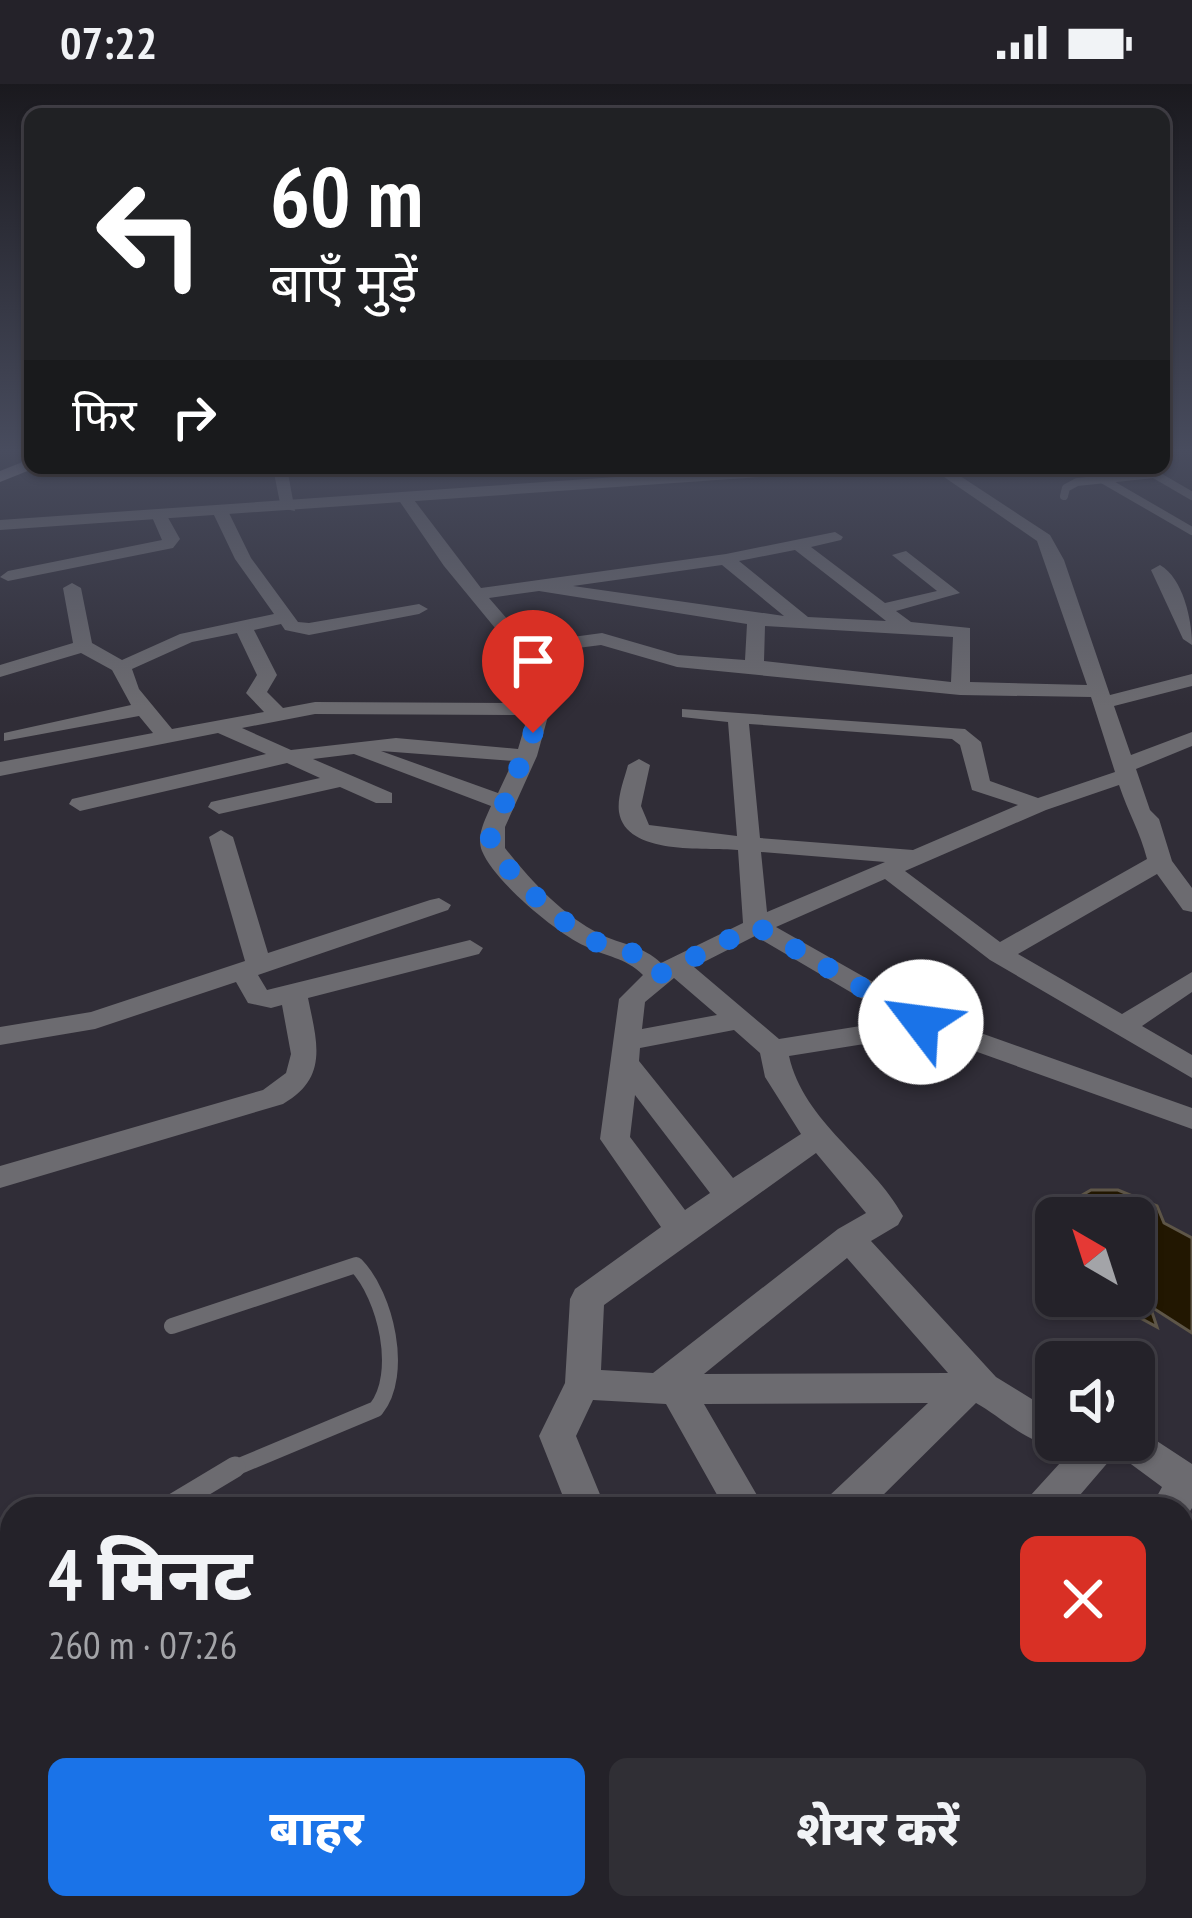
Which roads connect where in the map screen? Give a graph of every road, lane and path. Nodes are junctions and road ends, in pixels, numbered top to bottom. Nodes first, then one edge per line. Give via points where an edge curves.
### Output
1 (170, 535) edge
2 (231, 535) edge
3 (433, 535) edge
4 (1038, 535) edge
5 (835, 537) dead end
6 (797, 544) junction
7 (900, 555) dead end
8 (726, 559) junction
9 (1160, 570) dead end
10 (8, 576) dead end
11 (542, 586) junction
12 (72, 588) dead end
13 (478, 594) junction
14 (418, 609) dead end
15 (882, 609) junction
16 (960, 612) junction
17 (284, 618) junction
18 (755, 620) junction
19 (803, 622) junction
20 (243, 626) junction
21 (906, 627) junction
22 (1192, 639) edge
23 (82, 646) junction
24 (523, 649) junction
25 (754, 665) junction
26 (121, 668) junction
27 (0, 671) edge
28 (1192, 680) edge
29 (960, 688) junction
30 (1100, 697) junction
31 (142, 709) junction
32 (540, 709) junction
33 (278, 713) junction
34 (689, 713) dead end
35 (738, 716) junction
36 (221, 728) junction
37 (11, 737) dead end
38 (166, 737) junction
39 (1192, 738) edge
40 (353, 748) junction
41 (526, 756) junction
42 (290, 757) junction
43 (639, 765) dead end
44 (0, 769) edge
45 (1124, 771) junction
46 (342, 780) junction
47 (384, 798) dead end
48 (503, 803) junction
49 (80, 804) dead end
50 (1038, 805) junction
51 (219, 807) dead end
52 (220, 837) dead end
53 (745, 842) junction
54 (914, 856) junction
55 (1160, 862) junction
56 (888, 870) junction
57 (439, 905) dead end
58 (1192, 905) edge
59 (756, 926) junction
60 (470, 948) dead end
61 (999, 954) junction
62 (251, 969) junction
63 (667, 970) junction
64 (1192, 980) edge
65 (293, 994) junction
66 (739, 1020) junction
67 (921, 1022) junction
68 (1122, 1027) junction
69 (0, 1036) edge
70 (773, 1049) junction
71 (628, 1053) junction
72 (1192, 1068) edge
73 (1192, 1119) edge
74 (819, 1137) junction
75 (0, 1177) edge
76 (728, 1194) junction
77 (680, 1228) junction
78 (849, 1238) junction
79 (172, 1326) dead end
80 (583, 1384) junction
81 (976, 1388) junction
82 (667, 1389) junction
83 (1035, 1421) edge
84 (1076, 1461) edge
85 (1151, 1461) edge
86 (1183, 1491) edge
87 (185, 1497) edge
88 (582, 1497) edge
89 (738, 1497) edge
90 (856, 1497) edge
91 (1052, 1497) edge

1 - 10 street via 167,544
2 - 17 street
3 - 13 street
4 - 30 street via 1056,560
5 - 6 street
6 - 8 street
6 - 15 street
7 - 16 street
8 - 11 street
8 - 19 street
9 - 22 street
11 - 13 street
11 - 18 street
12 - 23 street
13 - 24 street
14 - 17 street via 309,628
15 - 16 street
15 - 21 street
16 - 21 street
16 - 29 street
17 - 20 street
18 - 19 street
18 - 25 street
19 - 21 street
20 - 26 street via 187,638
20 - 33 street via 267,675 256,694
23 - 26 street
23 - 27 street
24 - 25 street via 602,639 677,661
24 - 32 street via 518,671
25 - 29 street
26 - 31 street
28 - 30 street
29 - 30 street
30 - 45 street
31 - 37 street
31 - 38 street
32 - 33 street via 356,705
32 - 41 street
33 - 36 street
34 - 35 street
35 - 50 street via 958,733 970,742 980,785
35 - 53 street
36 - 38 street
36 - 42 street
38 - 44 street
39 - 45 street
40 - 41 street
40 - 42 street
40 - 48 street
41 - 48 street
42 - 46 street
42 - 49 street
43 - 53 street via 629,808 634,827 665,839
45 - 50 street
45 - 55 street
46 - 47 street
46 - 51 street
48 - 63 street via 490,839 501,860 585,936
50 - 54 street
52 - 62 street
53 - 54 street
53 - 59 street
54 - 56 street
55 - 58 street
55 - 61 street
56 - 59 street
56 - 61 street
57 - 62 street
59 - 63 street
59 - 67 street
60 - 65 street
61 - 68 street
62 - 65 street via 261,998
62 - 69 street via 95,1020
63 - 66 street
63 - 71 street via 632,999
64 - 68 street
65 - 75 street via 306,1066 297,1085
66 - 70 street
66 - 71 street
67 - 70 street via 927,1025
67 - 73 street
68 - 72 street
70 - 74 street via 779,1077
71 - 76 street
71 - 77 street via 615,1139
74 - 76 street
74 - 78 street via 887,1216
76 - 77 street
77 - 80 street via 587,1299
78 - 81 street
78 - 82 street
79 - 87 lane via 356,1265 371,1281 391,1373 376,1408 247,1460
80 - 82 street
80 - 88 street via 557,1436
81 - 82 street
81 - 83 street
81 - 90 street
82 - 89 street
84 - 91 street
85 - 86 street

